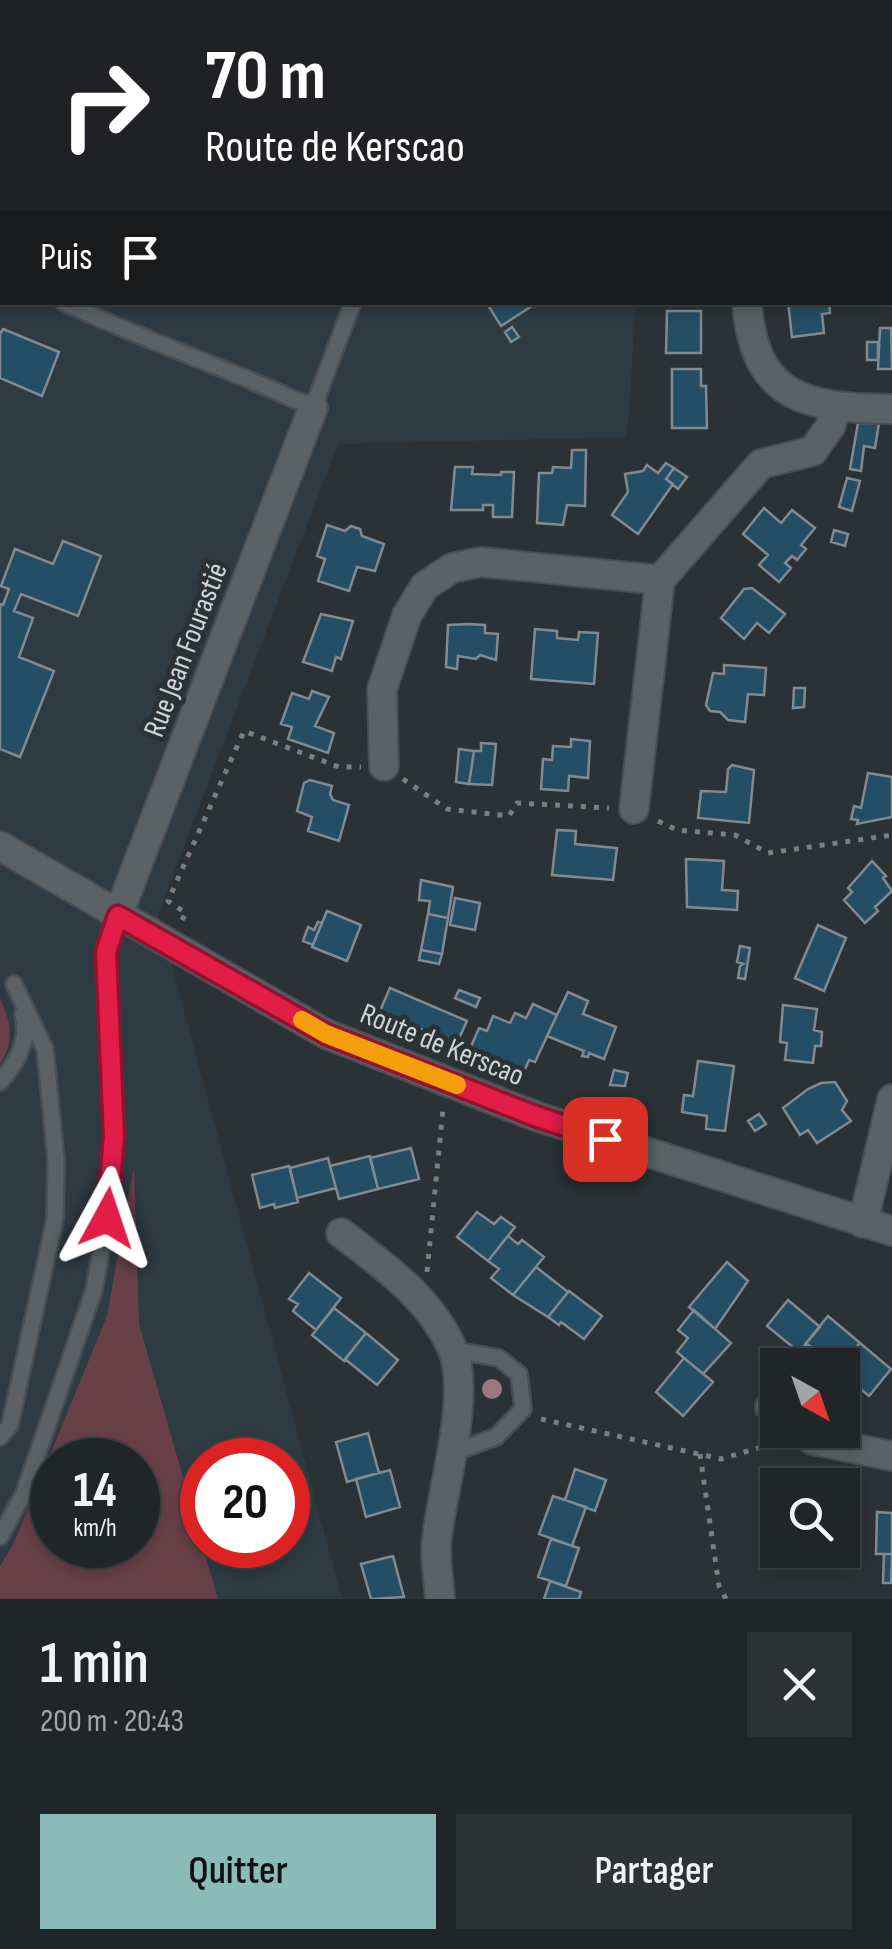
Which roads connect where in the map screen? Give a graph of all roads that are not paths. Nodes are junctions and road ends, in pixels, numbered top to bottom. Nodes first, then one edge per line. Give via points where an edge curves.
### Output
1 (69, 305) edge
2 (352, 305) edge
3 (747, 305) edge
4 (835, 406) junction
5 (314, 408) junction
6 (892, 409) edge
7 (660, 580) junction
8 (384, 766) road end
9 (634, 809) dead end
10 (0, 846) edge
11 (118, 916) junction
12 (2, 971) edge
13 (14, 984) junction
14 (0, 1082) edge
15 (892, 1099) edge
16 (864, 1222) junction
17 (892, 1231) edge
18 (341, 1233) dead end
19 (454, 1350) junction
20 (0, 1438) edge
21 (852, 1448) edge
22 (454, 1452) junction
23 (892, 1456) edge
24 (0, 1537) edge
25 (440, 1599) edge

1 - 5 lane
2 - 5 lane
3 - 4 street via 750,339 770,378 810,402
4 - 6 street
4 - 7 street via 831,425 812,451 761,464
5 - 11 street, Rue Jean Fourastié
7 - 8 street via 481,562 438,577 407,615 382,689
7 - 9 street
10 - 11 street, Route de Kerscao
11 - 16 street, Route de Kerscao via 326,1034 535,1116
11 - 24 lane via 106,952 114,1136 94,1290 24,1492
12 - 13 lane
13 - 14 lane via 25,1022 20,1056
13 - 20 lane via 45,1049 56,1219 10,1425
15 - 16 street
16 - 17 street, Route de Kerscao
18 - 19 street via 400,1278
19 - 22 street
19 - 22 lane via 499,1358 519,1374 523,1409 496,1437
21 - 23 street
22 - 25 street via 436,1541

